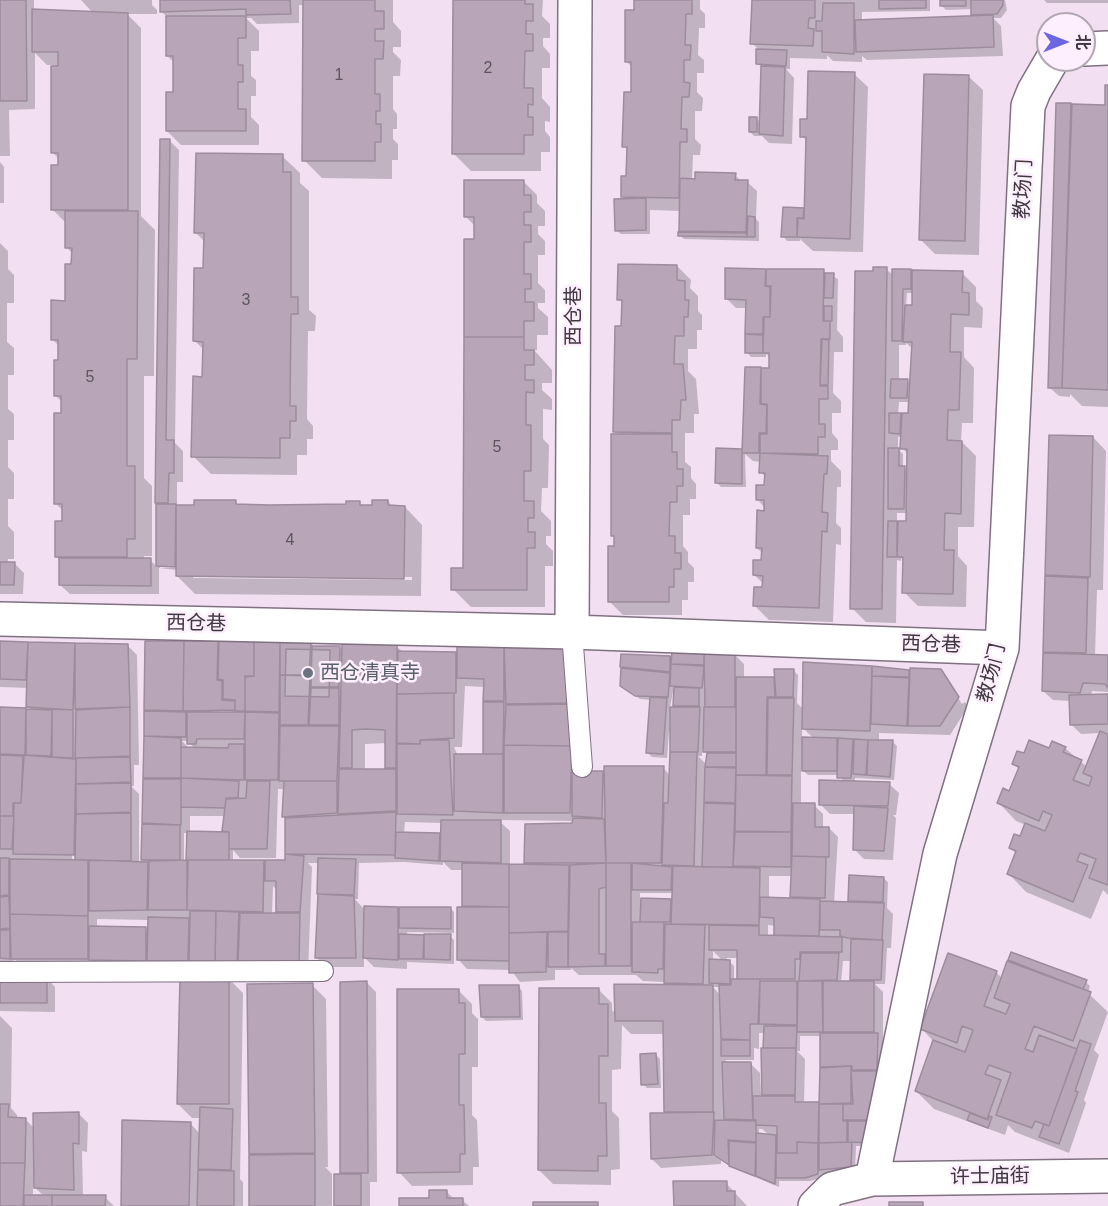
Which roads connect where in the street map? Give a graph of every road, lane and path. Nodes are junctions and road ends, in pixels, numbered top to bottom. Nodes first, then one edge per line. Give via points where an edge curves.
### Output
1 (575, 0) edge
2 (1045, 72) edge
3 (0, 620) edge
4 (572, 632) junction
5 (1002, 648) junction
6 (582, 767) dead end
7 (323, 971) dead end
8 (0, 972) edge
9 (1108, 1176) edge
10 (872, 1179) junction
11 (815, 1206) edge

1 - 4 street, 西仓巷
2 - 5 street, 教场门 via 1028,106
3 - 4 street, 西仓巷
4 - 5 street, 西仓巷
4 - 6 lane
5 - 10 street, 教场门 via 940,854
7 - 8 lane
9 - 10 street, 许士庙街
10 - 11 street via 832,1189

